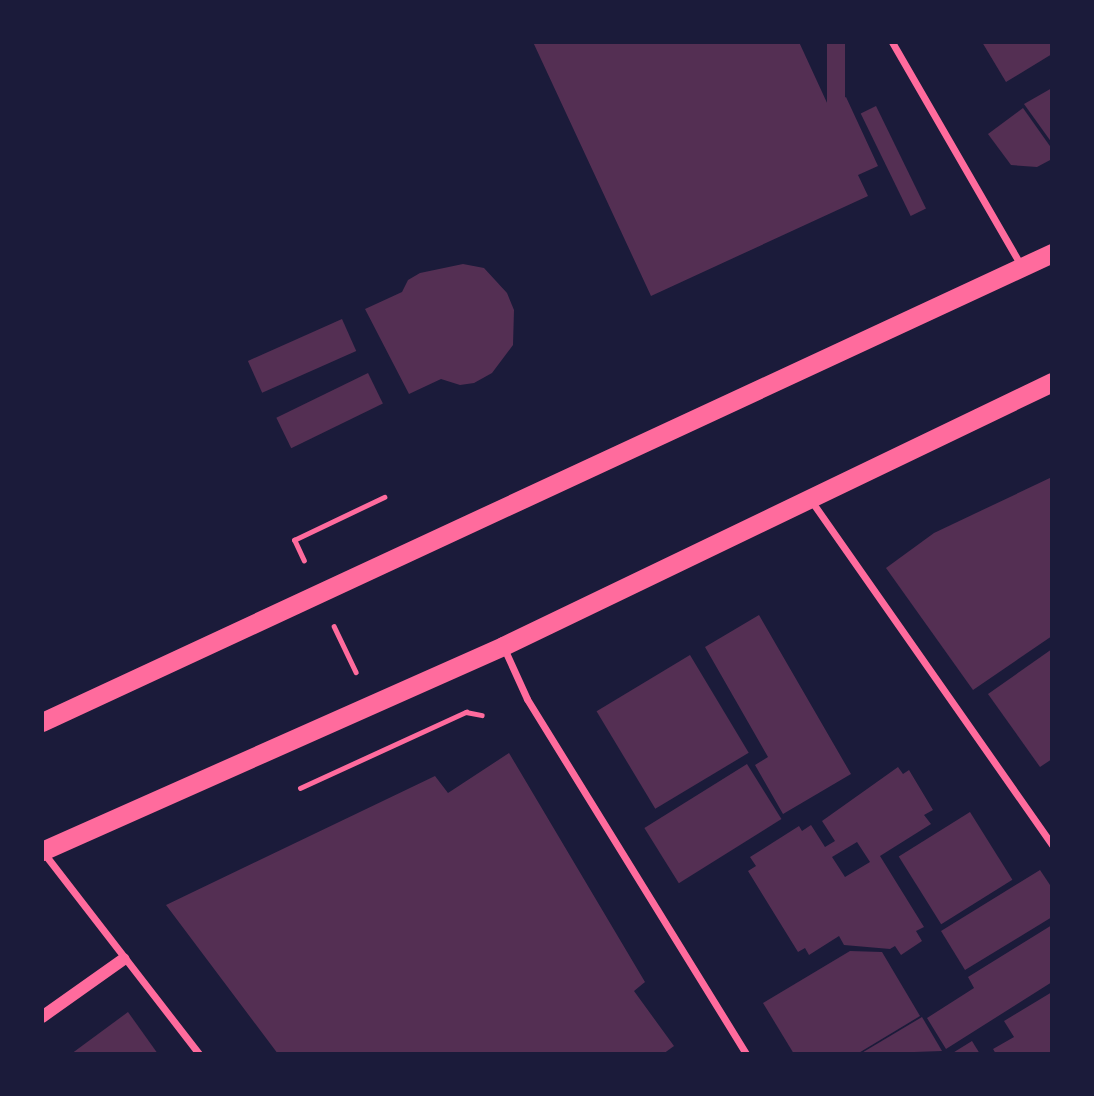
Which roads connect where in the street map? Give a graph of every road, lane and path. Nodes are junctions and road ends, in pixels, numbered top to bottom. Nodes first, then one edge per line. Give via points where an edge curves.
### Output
1 (892, 42) edge
2 (1052, 253) edge
3 (1022, 267) junction
4 (1052, 382) edge
5 (808, 495) junction
6 (384, 497) dead end
7 (306, 564) dead end
8 (328, 613) dead end
9 (503, 646) junction
10 (362, 685) dead end
11 (482, 715) dead end
12 (42, 722) edge
13 (384, 734) dead end
14 (390, 746) junction
15 (300, 788) dead end
16 (1052, 845) edge
17 (42, 851) edge
18 (124, 959) junction
19 (42, 1017) edge
20 (199, 1054) edge
21 (746, 1054) edge

1 - 3 street
2 - 3 highway
3 - 12 highway
4 - 5 highway
5 - 9 highway
5 - 16 street
6 - 7 path via 294,540
8 - 10 path
9 - 17 highway
9 - 21 street via 527,699
11 - 14 path via 466,712
13 - 14 path
14 - 15 path
17 - 18 street
18 - 19 street
18 - 20 street

